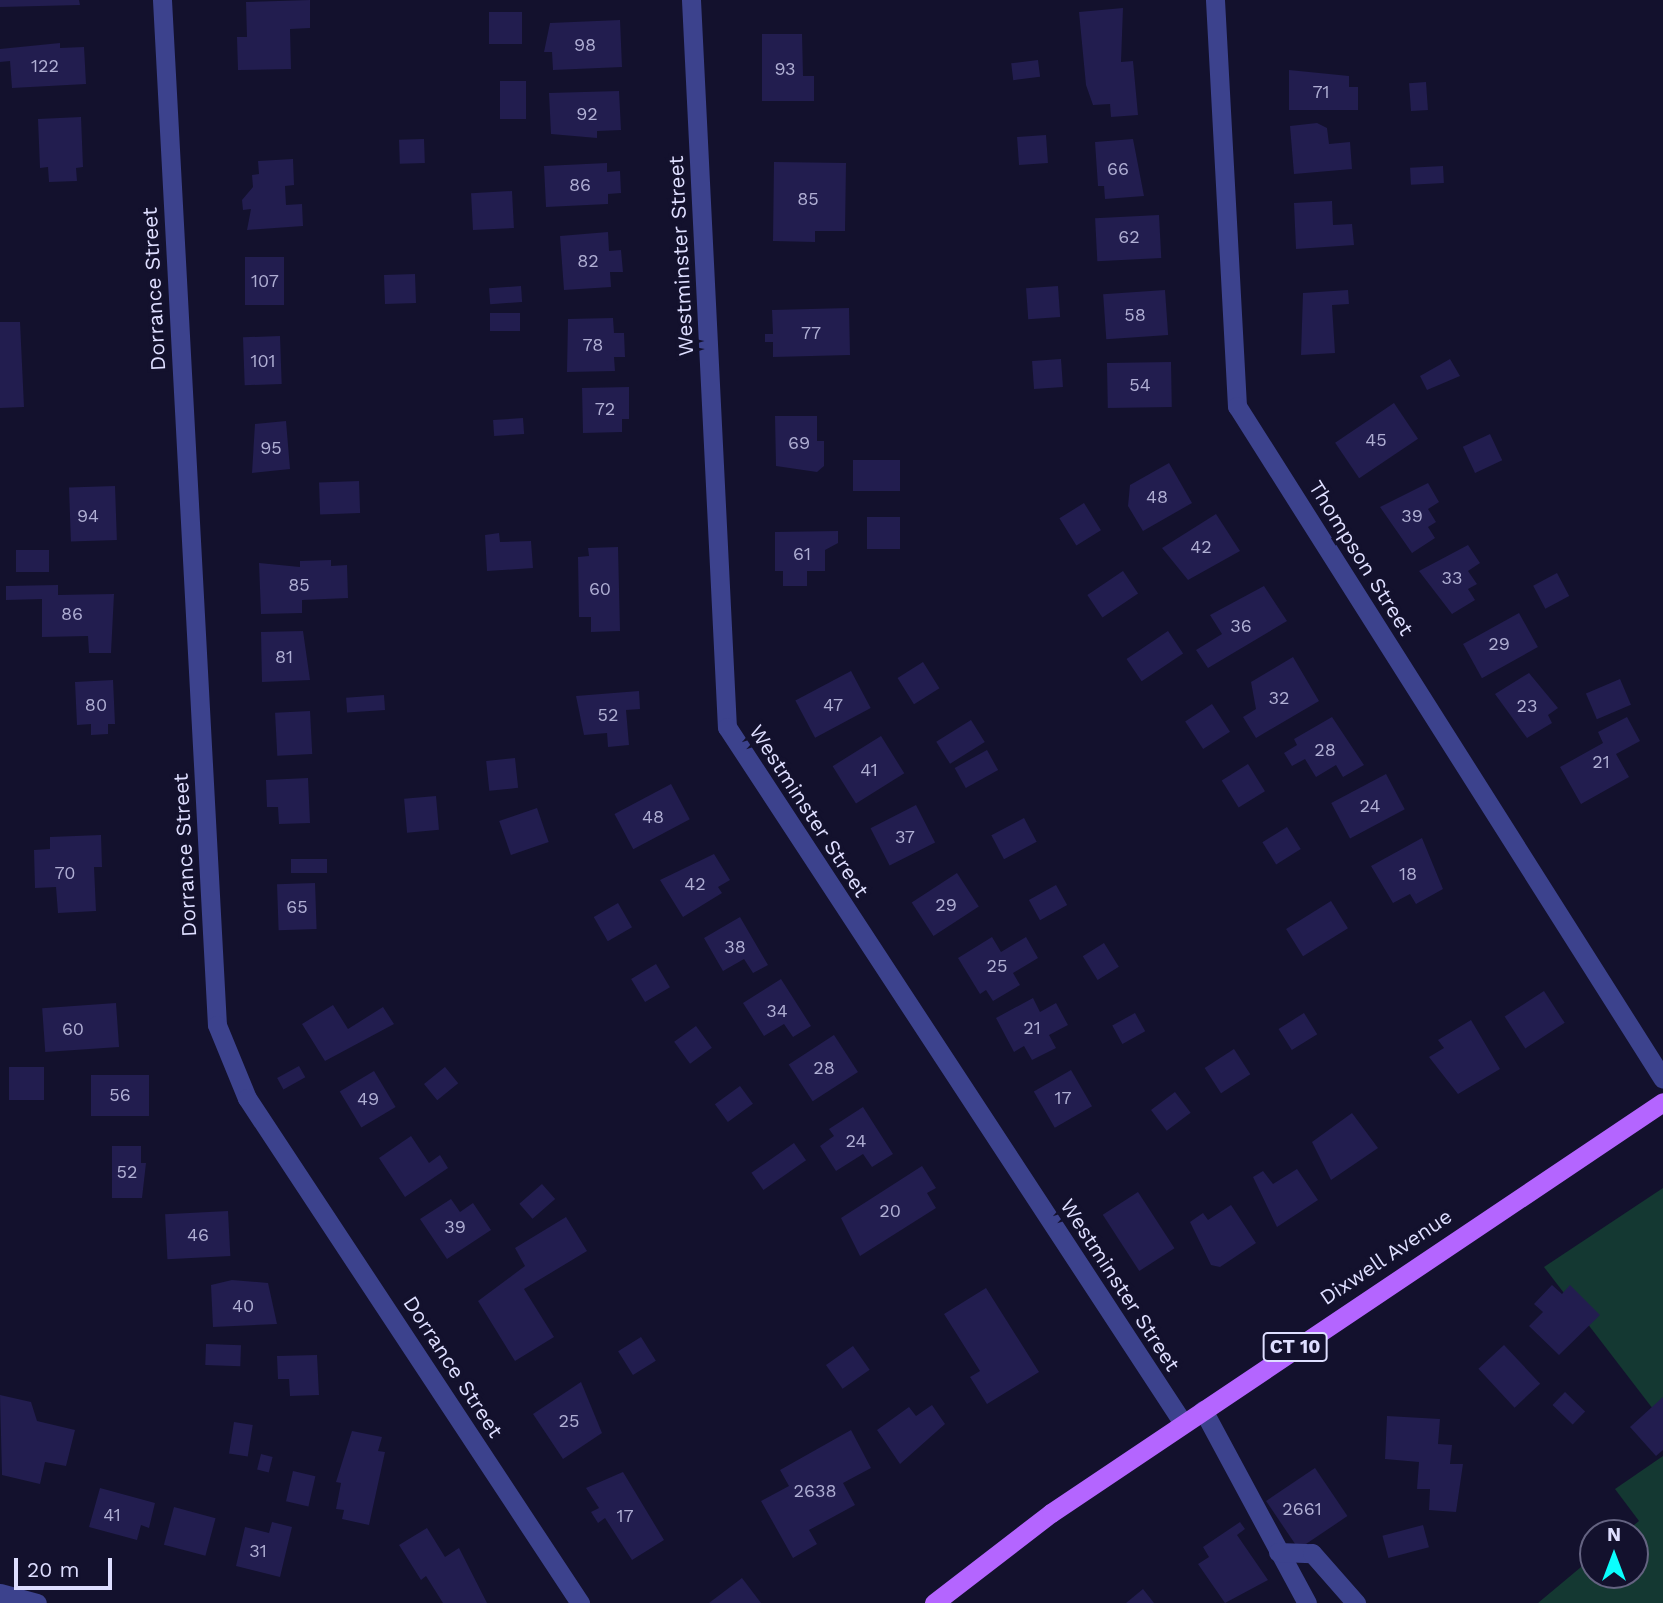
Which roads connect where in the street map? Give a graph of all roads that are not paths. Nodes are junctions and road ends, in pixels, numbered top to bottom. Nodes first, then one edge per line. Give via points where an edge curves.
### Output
1 (162, 0) edge
2 (691, 0) edge
3 (1215, 0) edge
4 (1663, 1079) edge
5 (1663, 1102) edge
6 (1203, 1410) junction
7 (1183, 1423) junction
8 (1278, 1552) junction
9 (0, 1593) edge
10 (37, 1603) edge
11 (580, 1603) edge
12 (934, 1603) edge
13 (1307, 1603) edge
14 (1356, 1603) edge

1 - 11 street, Dorrance Street via 217,1025 247,1098
2 - 7 street, Westminster Street via 727,727
3 - 4 street, Thompson Street via 1237,406
5 - 6 main road, Dixwell Avenue / CT 10
6 - 7 main road, Dixwell Avenue / CT 10
6 - 8 street
7 - 12 main road, Dixwell Avenue / CT 10
8 - 13 street
8 - 14 street via 1312,1553
9 - 10 street

